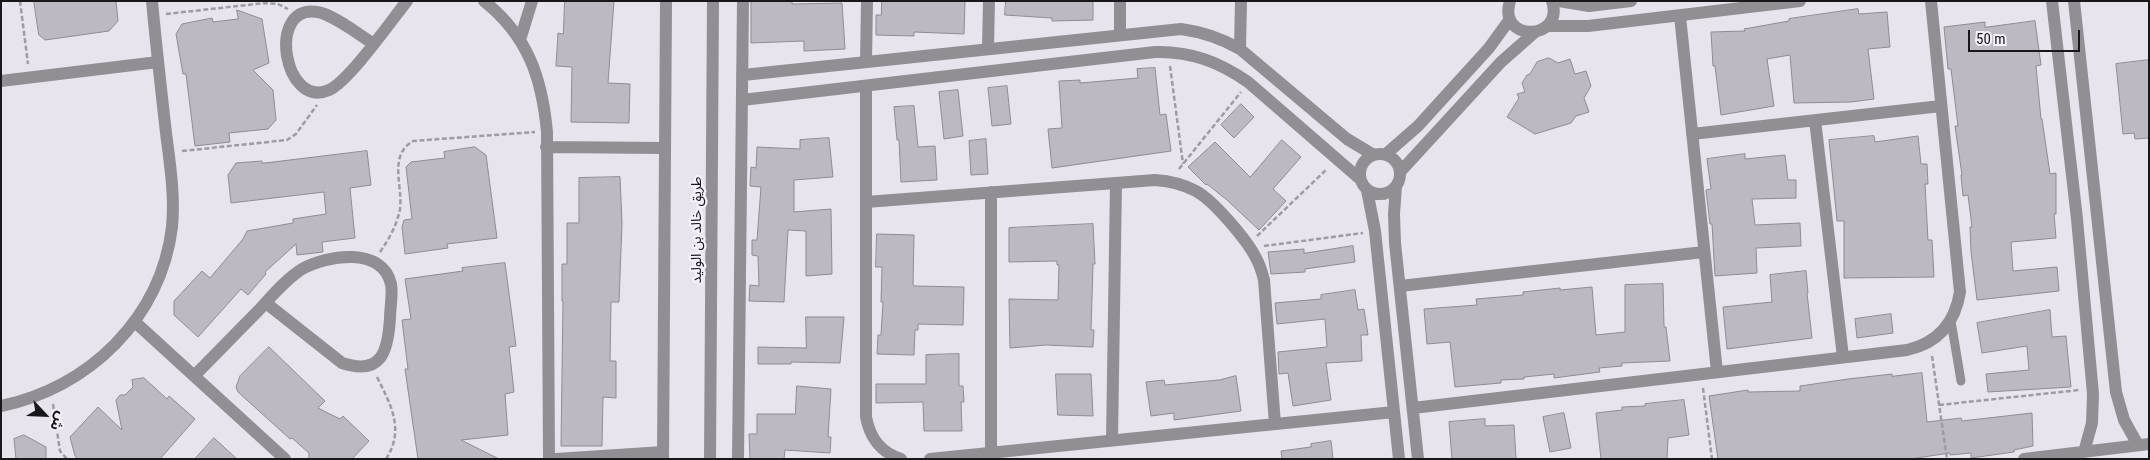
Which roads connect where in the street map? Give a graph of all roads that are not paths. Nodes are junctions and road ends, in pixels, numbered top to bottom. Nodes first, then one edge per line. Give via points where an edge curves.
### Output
1 (152, 1) edge
2 (407, 1) edge
3 (484, 1) edge
4 (532, 1) edge
5 (666, 1) edge
6 (713, 1) edge
7 (743, 1) edge
8 (867, 1) edge
9 (989, 1) edge
10 (1120, 1) edge
11 (1241, 1) edge
12 (1510, 1) edge
13 (1552, 1) edge
14 (1559, 1) edge
15 (1631, 1) edge
16 (1800, 1) edge
17 (1931, 1) edge
18 (2052, 1) edge
19 (2074, 1) edge
20 (1680, 16) junction
21 (1510, 19) junction
22 (1547, 26) junction
23 (1535, 32) junction
24 (1120, 34) junction
25 (520, 40) junction
26 (374, 44) junction
27 (988, 48) junction
28 (1240, 49) junction
29 (866, 61) junction
30 (158, 62) junction
31 (743, 74) junction
32 (1, 81) edge
33 (866, 86) junction
34 (742, 100) junction
35 (1942, 106) junction
36 (1815, 120) junction
37 (1692, 134) junction
38 (546, 147) junction
39 (665, 148) junction
40 (1372, 154) junction
41 (1386, 154) junction
42 (1400, 172) junction
43 (1116, 183) junction
44 (1363, 184) junction
45 (1396, 186) junction
46 (991, 192) junction
47 (866, 202) junction
48 (2098, 215) junction
49 (2077, 219) junction
50 (1704, 252) junction
51 (1400, 286) junction
52 (266, 303) junction
53 (1951, 321) junction
54 (135, 322) junction
55 (1843, 357) junction
56 (1717, 372) junction
57 (194, 376) junction
58 (1961, 381) dead end
59 (1, 406) edge
60 (1413, 408) junction
61 (1394, 412) junction
62 (1275, 424) junction
63 (1112, 440) junction
64 (2143, 445) edge
65 (991, 452) junction
66 (2084, 452) junction
67 (663, 456) edge
68 (886, 456) edge
69 (2061, 457) edge
70 (285, 459) edge
71 (549, 459) edge
72 (556, 459) edge
73 (710, 459) edge
74 (738, 459) edge
75 (901, 459) edge
76 (930, 459) edge
77 (1399, 459) edge
78 (1418, 459) edge
79 (2024, 459) edge

1 - 30 street
2 - 26 street
3 - 25 street
4 - 25 street
5 - 39 street
6 - 73 street, طريق خالد بن الوليد
7 - 31 street
8 - 29 street
9 - 27 street
10 - 24 street
11 - 28 street
12 - 21 street
13 - 22 street via 1553,13
14 - 15 street via 1589,6
16 - 20 street
17 - 35 street
18 - 49 street
19 - 48 street
20 - 22 street via 1581,27
20 - 37 street
21 - 23 street via 1520,30
21 - 41 street via 1418,126
22 - 23 street
23 - 42 street via 1501,62
24 - 27 street
24 - 28 street via 1181,29 1202,32
25 - 38 street via 535,69 544,100
26 - 26 street via 317,12 297,16 287,30 286,39 293,76 301,86 313,91 326,91 338,86
27 - 29 street
28 - 40 street via 1341,134
29 - 31 street
30 - 32 street
30 - 54 street via 173,193 172,227 165,261 153,293
31 - 34 street
33 - 34 street
33 - 44 street via 1168,52 1190,54 1211,60 1248,82
33 - 47 street
34 - 74 street
35 - 36 street
35 - 53 street via 1960,292
36 - 37 street
36 - 55 street
37 - 50 street
38 - 39 street
38 - 71 street
39 - 67 street
40 - 41 street
40 - 44 street via 1359,172
41 - 42 street via 1396,161
42 - 45 street
43 - 46 street
43 - 62 street via 1155,180 1183,185 1209,200 1249,246 1264,280
43 - 63 street
44 - 45 street via 1379,194
44 - 61 street via 1376,231
45 - 51 street via 1394,229
46 - 47 street
46 - 65 street
47 - 68 street via 866,418 869,431
48 - 49 street
48 - 64 street via 2118,399 2124,420
49 - 66 street via 2092,388 2092,423
50 - 51 street
50 - 56 street
51 - 60 street
52 - 52 street via 288,280 321,261 340,258 373,261 391,284 388,340 383,355 372,365 357,368 342,363
52 - 57 street
53 - 55 street via 1930,342 1907,350
53 - 58 lane
54 - 57 street
54 - 59 street via 118,343 75,378 51,391
55 - 56 street
56 - 60 street
57 - 70 street
60 - 78 street
61 - 62 street
61 - 77 street
62 - 63 street
63 - 65 street
64 - 66 street
65 - 76 street
66 - 69 street
67 - 72 street
68 - 75 street
69 - 79 street

